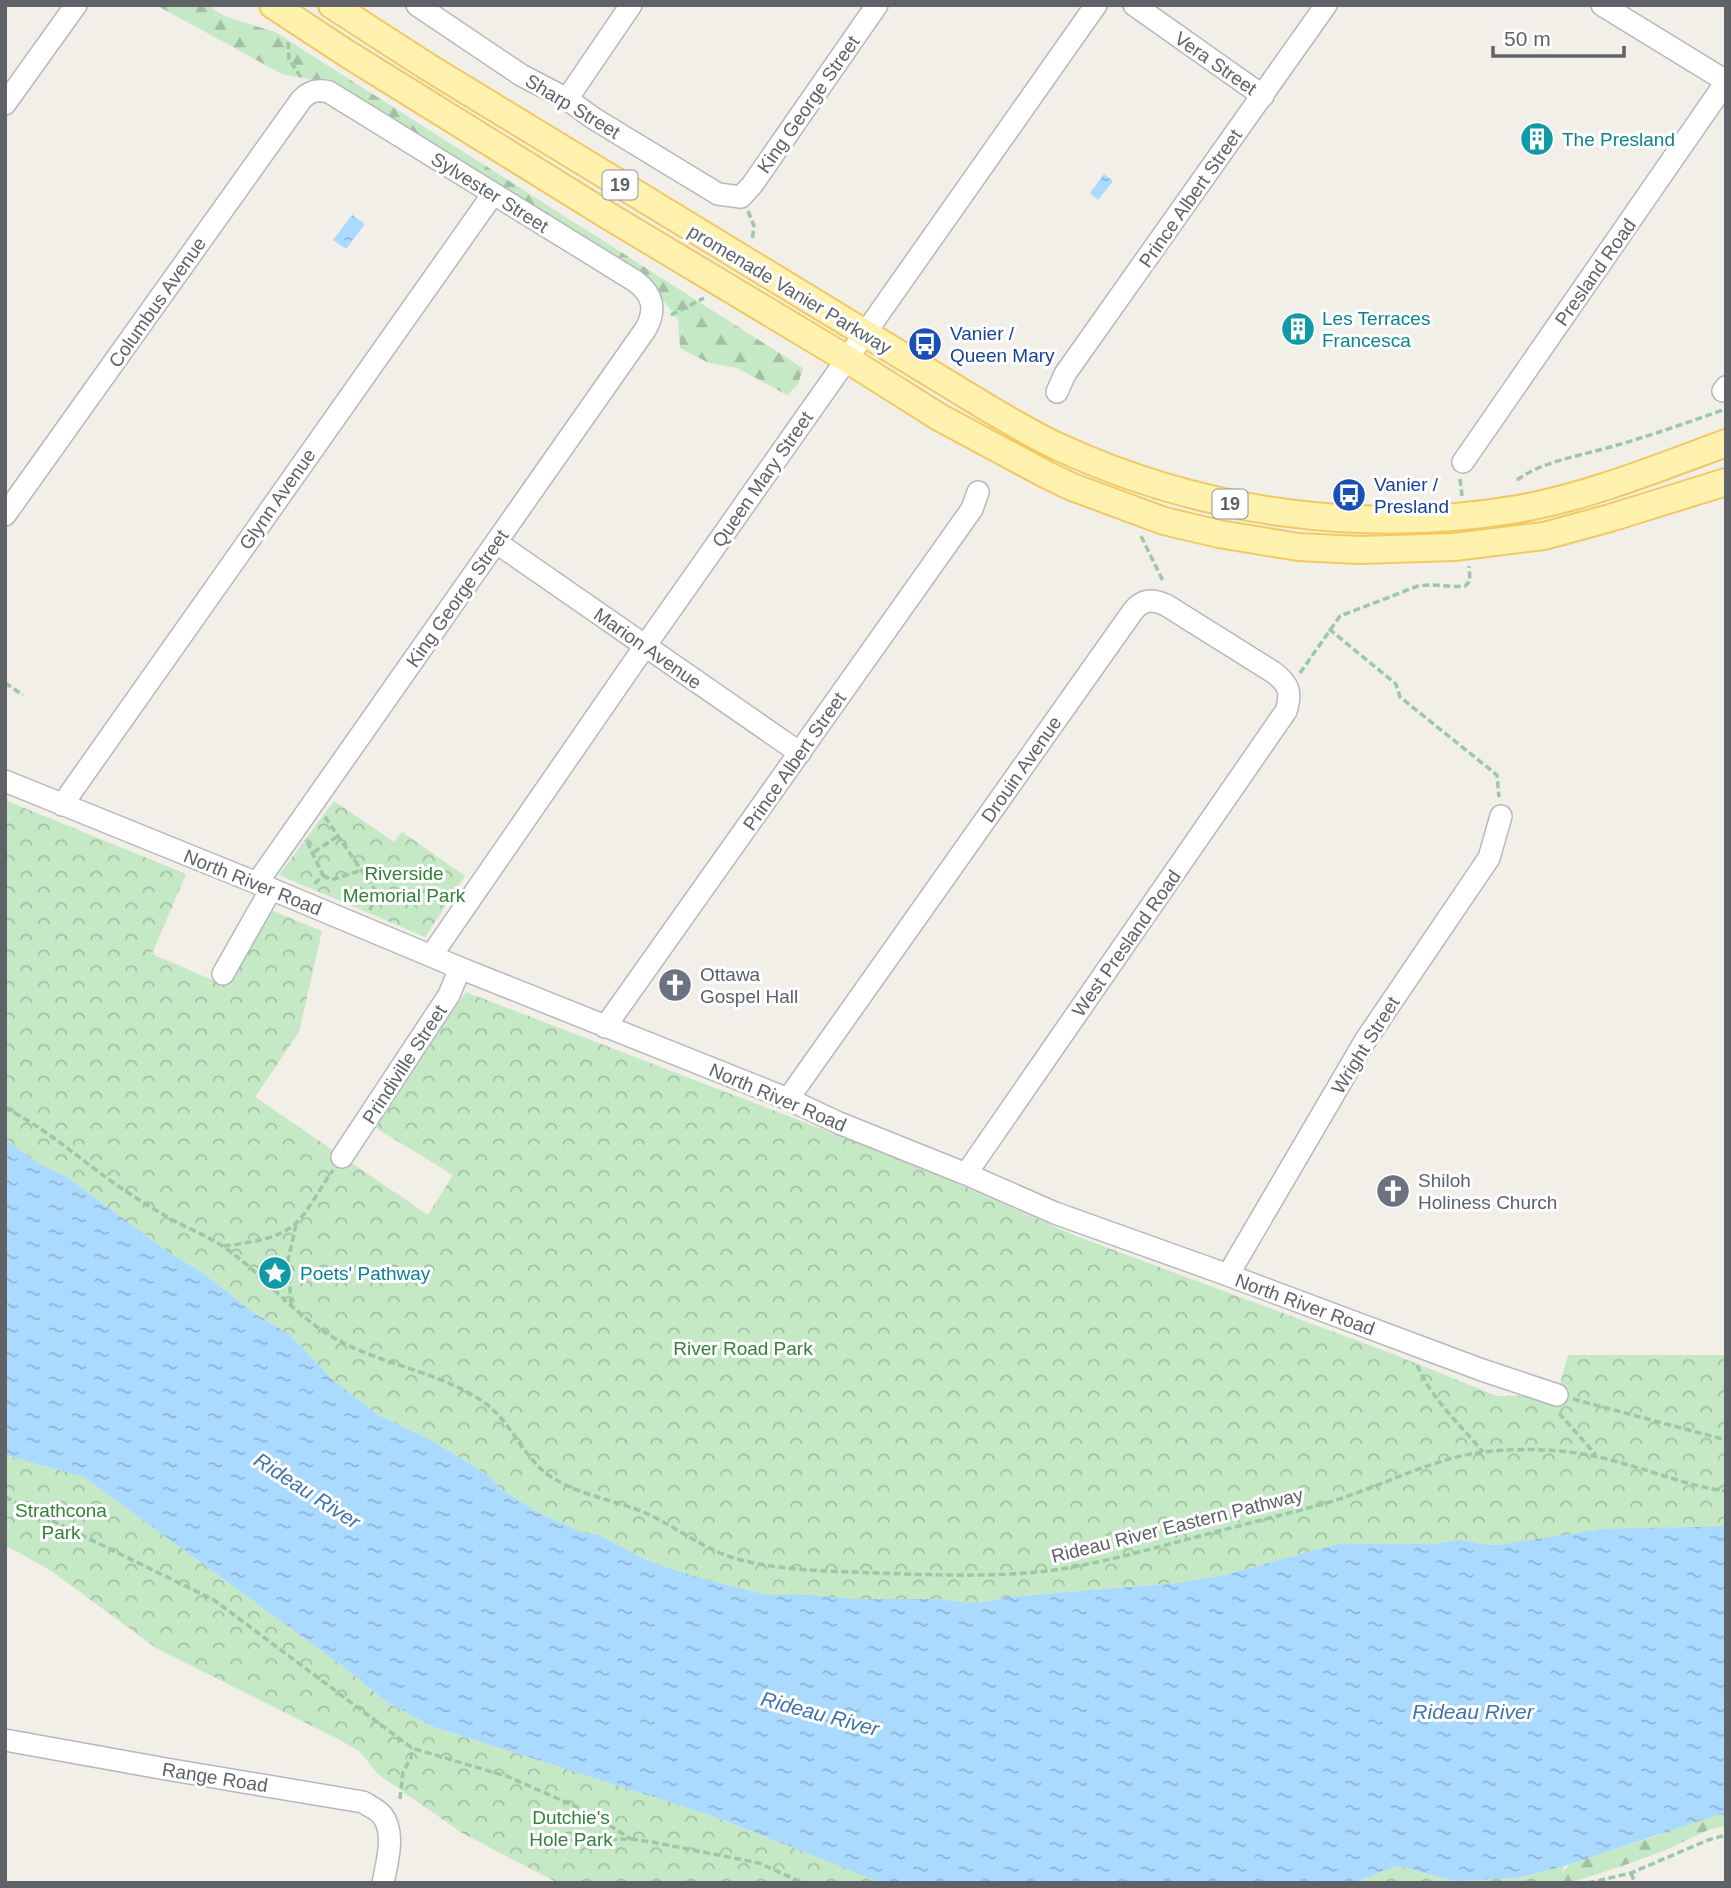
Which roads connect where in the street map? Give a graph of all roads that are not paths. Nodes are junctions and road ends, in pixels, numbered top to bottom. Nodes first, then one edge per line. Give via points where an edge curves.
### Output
1 (76, 5) edge
2 (273, 5) edge
3 (332, 5) edge
4 (417, 5) edge
5 (631, 5) edge
6 (877, 5) edge
7 (1097, 5) edge
8 (1134, 5) edge
9 (1326, 5) edge
10 (1602, 5) edge
11 (1726, 82) edge
12 (311, 92) joint
13 (1263, 96) junction
14 (567, 99) junction
15 (5, 104) edge
16 (1719, 109) edge
17 (493, 194) junction
18 (738, 196) joint
19 (652, 314) joint
20 (866, 334) junction
21 (847, 359) junction
22 (1057, 392) dead end
23 (1726, 443) edge
24 (1463, 462) dead end
25 (1726, 482) edge
26 (978, 492) dead end
27 (5, 515) edge
28 (1437, 519) junction
29 (497, 542) junction
30 (1440, 548) junction
31 (645, 646) junction
32 (1286, 711) joint
33 (800, 753) junction
34 (5, 781) edge
35 (62, 805) junction
36 (1501, 816) road end
37 (264, 886) junction
38 (431, 956) junction
39 (460, 968) junction
40 (223, 974) dead end
41 (605, 1027) junction
42 (788, 1099) junction
43 (342, 1157) road end
44 (966, 1174) junction
45 (1228, 1275) junction
46 (1550, 1392) road end
47 (5, 1740) edge
48 (383, 1883) edge

1 - 15 street
2 - 21 main road, 19
3 - 20 main road, promenade Vanier Parkway / 19
4 - 14 street, Sharp Street via 521,75
5 - 14 street
6 - 18 street, King George Street via 752,185
7 - 20 street, Queen Mary Street
8 - 13 street, Vera Street
9 - 13 street, Prince Albert Street
10 - 11 street
11 - 16 street, Presland Road
12 - 17 street, Sylvester Street via 328,92
12 - 27 street, Columbus Avenue
13 - 22 street, Prince Albert Street via 1065,374
14 - 18 street, Sharp Street via 719,194
16 - 24 street, Presland Road
17 - 19 street, Sylvester Street via 641,286 651,298
17 - 35 street, Glynn Avenue
19 - 29 street, King George Street
20 - 21 street, Queen Mary Street
20 - 28 main road, promenade Vanier Parkway / 19 via 1062,449 1189,495 1272,512 1349,519
21 - 30 main road, promenade Vanier Parkway / 19 via 939,417 1047,475 1164,521 1298,547
21 - 31 street, Queen Mary Street
23 - 28 main road, promenade Vanier Parkway / 19 via 1587,493 1518,509
25 - 30 main road, promenade Vanier Parkway / 19 via 1544,536
26 - 33 street, Prince Albert Street via 972,509
28 - 30 street
29 - 31 street, Marion Avenue
29 - 37 street, King George Street via 315,801
31 - 33 street, Marion Avenue
31 - 38 street, Queen Mary Street
32 - 42 street, Drouin Avenue via 1288,689 1273,672 1166,605 1149,600 1138,605
32 - 44 street, West Presland Road
33 - 41 street, Prince Albert Street
34 - 35 street, North River Road
35 - 37 street, North River Road
36 - 45 street, Wright Street via 1489,858 1365,1041
37 - 38 street, North River Road
37 - 40 street, King George Street
38 - 39 street, North River Road
39 - 41 street, North River Road
39 - 43 street, Prindiville Street via 449,995
41 - 42 street, North River Road
42 - 44 street, North River Road
44 - 45 street, North River Road via 1055,1213
45 - 46 street, North River Road
47 - 48 street, Range Road via 363,1802 381,1814 389,1829

